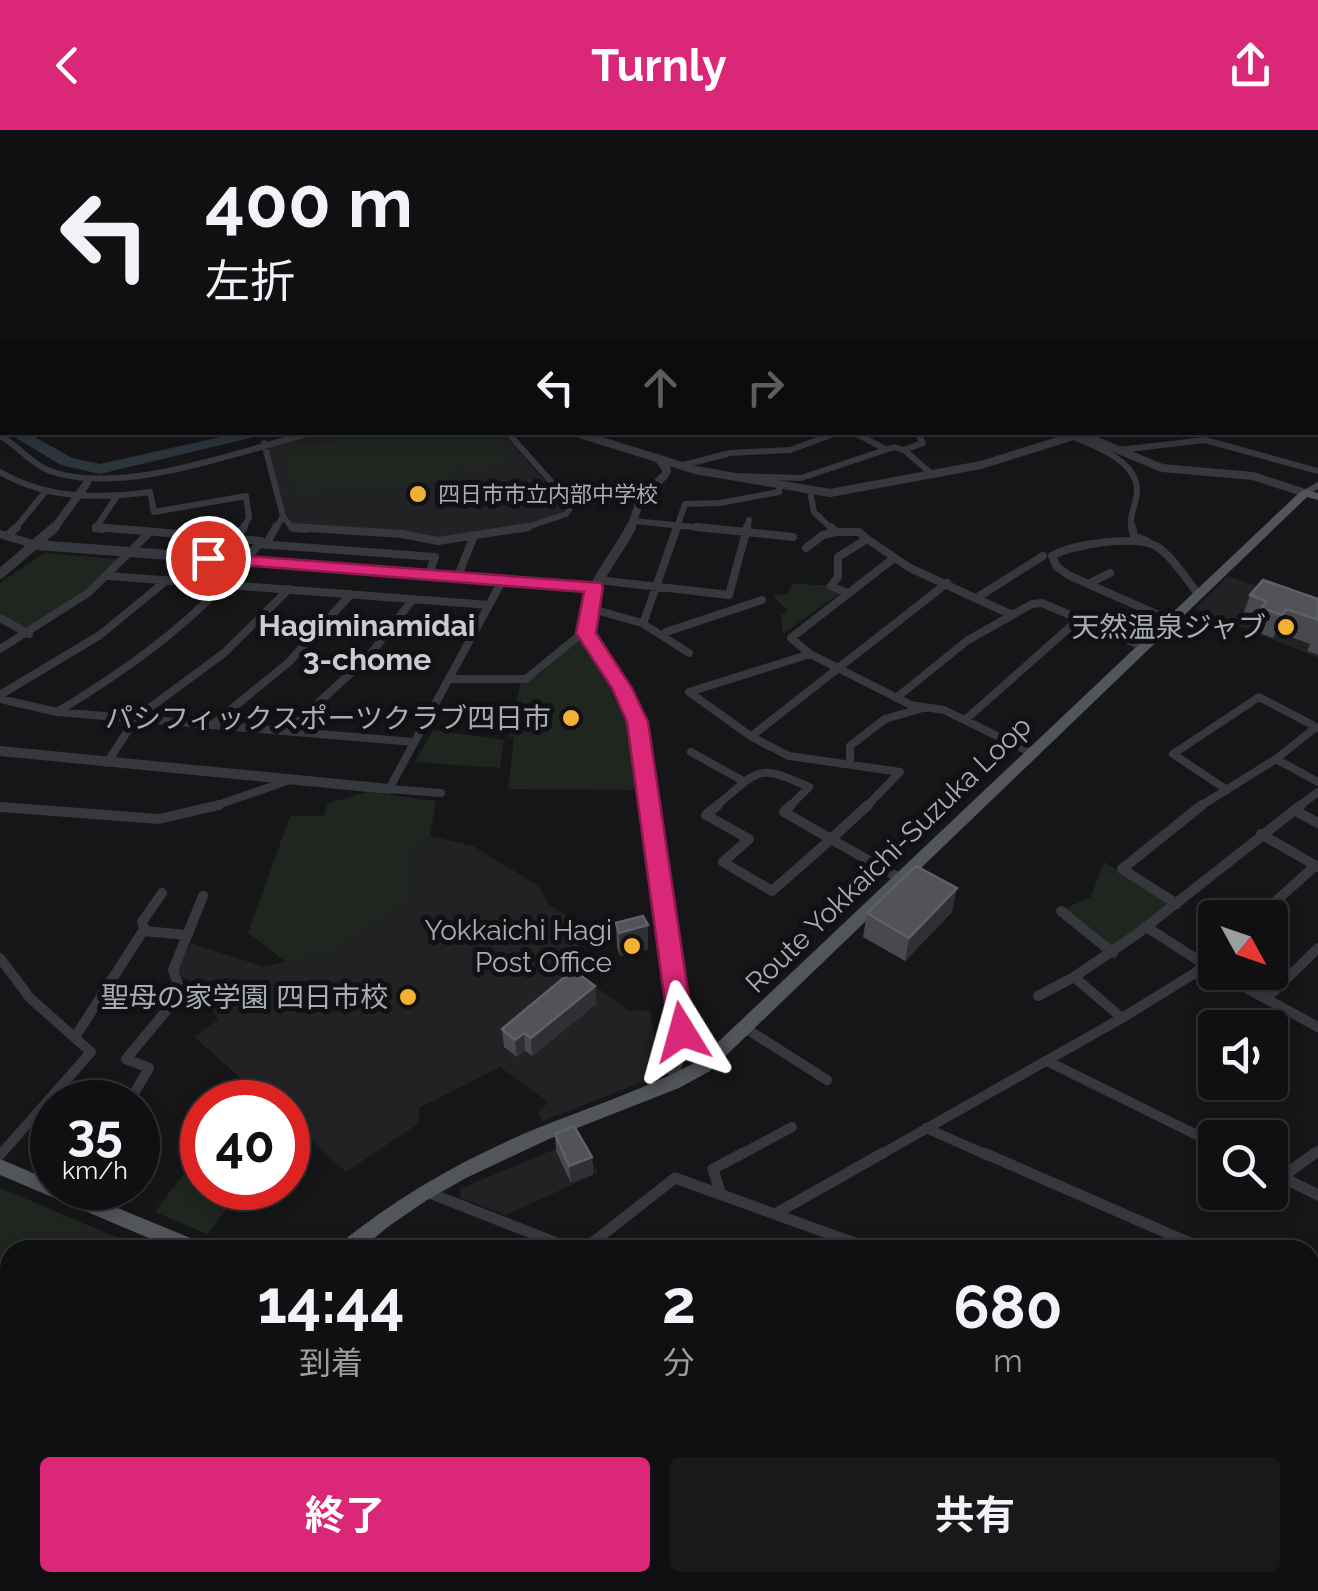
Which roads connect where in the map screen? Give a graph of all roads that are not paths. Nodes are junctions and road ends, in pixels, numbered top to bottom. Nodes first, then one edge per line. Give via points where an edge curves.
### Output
1 (302, 435) edge
2 (509, 435) edge
3 (583, 435) edge
4 (832, 435) edge
5 (858, 435) edge
6 (918, 435) edge
7 (1073, 435) edge
8 (1078, 435) edge
9 (1079, 435) edge
10 (0, 436) edge
11 (264, 444) junction
12 (885, 449) junction
13 (904, 450) junction
14 (1119, 450) junction
15 (658, 458) junction
16 (680, 466) junction
17 (1318, 471) edge
18 (716, 474) junction
19 (933, 475) junction
20 (2, 477) edge
21 (665, 479) junction
22 (87, 483) dead end
23 (774, 483) junction
24 (810, 491) junction
25 (1314, 491) edge
26 (45, 492) junction
27 (643, 495) junction
28 (78, 496) junction
29 (117, 496) junction
30 (572, 505) junction
31 (283, 516) junction
32 (749, 520) dead end
33 (634, 521) junction
34 (678, 526) junction
35 (746, 532) junction
36 (836, 532) junction
37 (149, 533) junction
38 (3, 535) edge
39 (474, 536) junction
40 (793, 537) dead end
41 (237, 540) junction
42 (868, 540) junction
43 (263, 542) junction
44 (1150, 542) junction
45 (37, 545) junction
46 (806, 548) dead end
47 (133, 553) junction
48 (1043, 556) dead end
49 (894, 558) junction
50 (246, 561) junction
51 (1110, 573) dead end
52 (0, 574) edge
53 (109, 576) junction
54 (428, 576) junction
55 (458, 578) junction
56 (167, 580) junction
57 (502, 581) junction
58 (596, 583) junction
59 (947, 583) junction
60 (226, 584) junction
61 (1088, 584) junction
62 (656, 586) junction
63 (288, 589) junction
64 (847, 593) junction
65 (350, 594) junction
66 (729, 595) junction
67 (1199, 595) junction
68 (978, 597) junction
69 (413, 599) junction
70 (762, 600) dead end
71 (489, 605) junction
72 (588, 608) junction
73 (726, 608) dead end
74 (1012, 615) junction
75 (0, 618) edge
76 (1079, 619) junction
77 (644, 621) junction
78 (1172, 621) junction
79 (586, 630) junction
80 (666, 632) junction
81 (29, 634) junction
82 (1144, 647) junction
83 (0, 650) edge
84 (689, 653) dead end
85 (810, 654) junction
86 (838, 669) junction
87 (449, 678) junction
88 (0, 697) edge
89 (896, 698) junction
90 (926, 708) junction
91 (56, 712) junction
92 (136, 718) junction
93 (965, 720) junction
94 (212, 725) junction
95 (1317, 728) edge
96 (288, 732) junction
97 (753, 735) junction
98 (414, 742) junction
99 (0, 752) edge
100 (691, 752) dead end
101 (1034, 754) junction
102 (1276, 759) junction
103 (107, 764) junction
104 (850, 764) junction
105 (292, 779) junction
106 (746, 782) junction
107 (1318, 782) edge
108 (389, 788) junction
109 (1227, 790) junction
110 (440, 792) dead end
111 (1318, 792) edge
112 (0, 807) edge
113 (1294, 810) junction
114 (1318, 823) edge
115 (1261, 834) junction
116 (830, 838) junction
117 (1317, 866) edge
118 (901, 879) junction
119 (162, 893) dead end
120 (203, 896) dead end
121 (1278, 900) edge
122 (1178, 904) junction
123 (1061, 910) dead end
124 (1148, 928) junction
125 (146, 931) junction
126 (188, 935) junction
127 (1318, 948) edge
128 (1112, 953) junction
129 (0, 958) edge
130 (1198, 961) edge
131 (1198, 969) edge
132 (1074, 978) junction
133 (1251, 990) edge
134 (1038, 996) dead end
135 (1266, 998) junction
136 (1122, 1018) junction
137 (1318, 1027) edge
138 (746, 1028) junction
139 (76, 1037) junction
140 (1047, 1061) junction
141 (66, 1080) edge
142 (142, 1080) edge
143 (827, 1080) dead end
144 (673, 1083) junction
145 (30, 1121) edge
146 (792, 1126) dead end
147 (926, 1128) junction
148 (1198, 1136) edge
149 (1318, 1151) edge
150 (0, 1155) edge
151 (0, 1168) edge
152 (1288, 1173) edge
153 (1288, 1180) edge
154 (421, 1190) junction
155 (1318, 1194) edge
156 (721, 1195) junction
157 (775, 1214) junction
158 (174, 1240) edge
159 (358, 1240) edge
160 (549, 1240) edge
161 (596, 1240) edge
162 (846, 1240) edge
163 (1183, 1240) edge

1 - 11 street
2 - 30 street
3 - 15 street
4 - 16 street via 790,450 730,452
5 - 12 street
6 - 13 street via 924,443
7 - 19 street
8 - 44 street via 1109,452 1133,477 1130,521 1134,536
9 - 14 street
10 - 11 street via 42,466 82,477 159,470
11 - 31 street
12 - 13 street
12 - 23 street
13 - 19 street
14 - 17 street via 1205,440
14 - 25 street via 1170,470 1253,476
15 - 16 street
15 - 21 street
16 - 18 street
18 - 21 street
18 - 23 street
19 - 24 street via 850,491
20 - 26 street
21 - 27 street
22 - 28 street
23 - 24 street
23 - 34 street via 779,492 685,504
24 - 36 street via 814,512
25 - 67 main road, Route Yokkaichi-Suzuka Loop
26 - 28 street
26 - 38 street
27 - 30 street
27 - 33 street
28 - 29 street
28 - 45 street
29 - 37 street via 95,529
29 - 41 street via 150,492 154,512 246,496 248,518
30 - 39 street via 566,514 523,529
31 - 39 street via 293,528 310,532 438,541
31 - 43 street
32 - 35 street
33 - 34 street
33 - 58 street
34 - 35 street
34 - 62 street
35 - 40 street
35 - 66 street
36 - 42 street via 859,532
36 - 46 street
37 - 41 street
37 - 47 street
38 - 45 street
39 - 55 street
41 - 43 street
42 - 49 street
42 - 64 street via 838,557 831,586
43 - 50 street
43 - 54 street via 435,557
44 - 61 street via 1112,542 1052,556 1057,568
44 - 67 street
45 - 47 street
45 - 52 street
47 - 50 street
47 - 53 street
48 - 68 street
49 - 59 street
49 - 64 street
50 - 54 street
50 - 60 street
51 - 61 street
53 - 56 street
53 - 81 street
54 - 55 street
55 - 57 street
56 - 60 street
56 - 88 street via 100,635
57 - 58 street
57 - 71 street
58 - 62 street
58 - 72 street
59 - 68 street
59 - 86 street
60 - 63 street
60 - 91 street via 149,652
61 - 78 street
62 - 66 street
62 - 77 street
63 - 65 street
63 - 92 street via 224,653
64 - 85 street via 791,634
65 - 69 street
65 - 94 street via 289,662
66 - 73 street
67 - 78 main road, Route Yokkaichi-Suzuka Loop
68 - 74 street
69 - 71 street
69 - 96 street via 369,656
70 - 80 street
71 - 87 street
72 - 77 street
72 - 79 street
74 - 76 street via 1042,603
74 - 89 street via 968,640
75 - 81 street
76 - 82 street
76 - 93 street
77 - 80 street
78 - 82 main road, Route Yokkaichi-Suzuka Loop
79 - 87 street via 526,679
79 - 144 street via 630,702 641,736 682,1032
80 - 84 street
81 - 83 street
82 - 101 main road, Route Yokkaichi-Suzuka Loop
85 - 86 street
85 - 97 street via 689,692
86 - 89 street
86 - 97 street
87 - 98 street
88 - 91 street
89 - 90 street
90 - 93 street
90 - 104 street via 885,719 850,746
91 - 92 street
92 - 94 street
92 - 103 street
93 - 101 street
94 - 96 street
95 - 102 street
95 - 109 street via 1259,697 1174,754
96 - 98 street
97 - 104 street via 776,750 828,765
98 - 108 street
99 - 103 street
100 - 106 street
101 - 118 main road, Route Yokkaichi-Suzuka Loop
102 - 107 street
102 - 109 street
103 - 105 street
104 - 116 street via 900,772
105 - 108 street
105 - 112 street via 159,820
106 - 116 street via 772,770 809,787 784,812
106 - 116 street via 706,815 749,839 723,862 772,891
108 - 110 street
109 - 122 street via 1122,868
111 - 113 street
113 - 114 street
113 - 115 street
115 - 117 street
115 - 122 street
116 - 118 street
117 - 121 street
118 - 138 main road, Route Yokkaichi-Suzuka Loop
119 - 125 street via 142,922
120 - 126 street
122 - 124 street
123 - 128 street
124 - 128 street
124 - 130 street
125 - 126 street
125 - 139 street
126 - 142 street via 173,970 181,993 126,1059 149,1068
127 - 135 street
128 - 132 street
129 - 139 street via 30,998
131 - 136 street
132 - 134 street
132 - 136 street
133 - 135 street
135 - 137 street
136 - 140 street
138 - 143 street
138 - 144 main road, Route Yokkaichi-Suzuka Loop via 704,1066
139 - 141 street via 91,1052
140 - 147 street
140 - 148 street
144 - 154 main road, Route Yokkaichi-Suzuka Loop
145 - 150 street
146 - 156 street via 713,1170
147 - 157 street
147 - 163 street
149 - 152 street
151 - 158 main road
153 - 155 street
154 - 159 main road, Route Yokkaichi-Suzuka Loop
154 - 160 street
156 - 157 street
156 - 161 street via 675,1178
157 - 162 street

